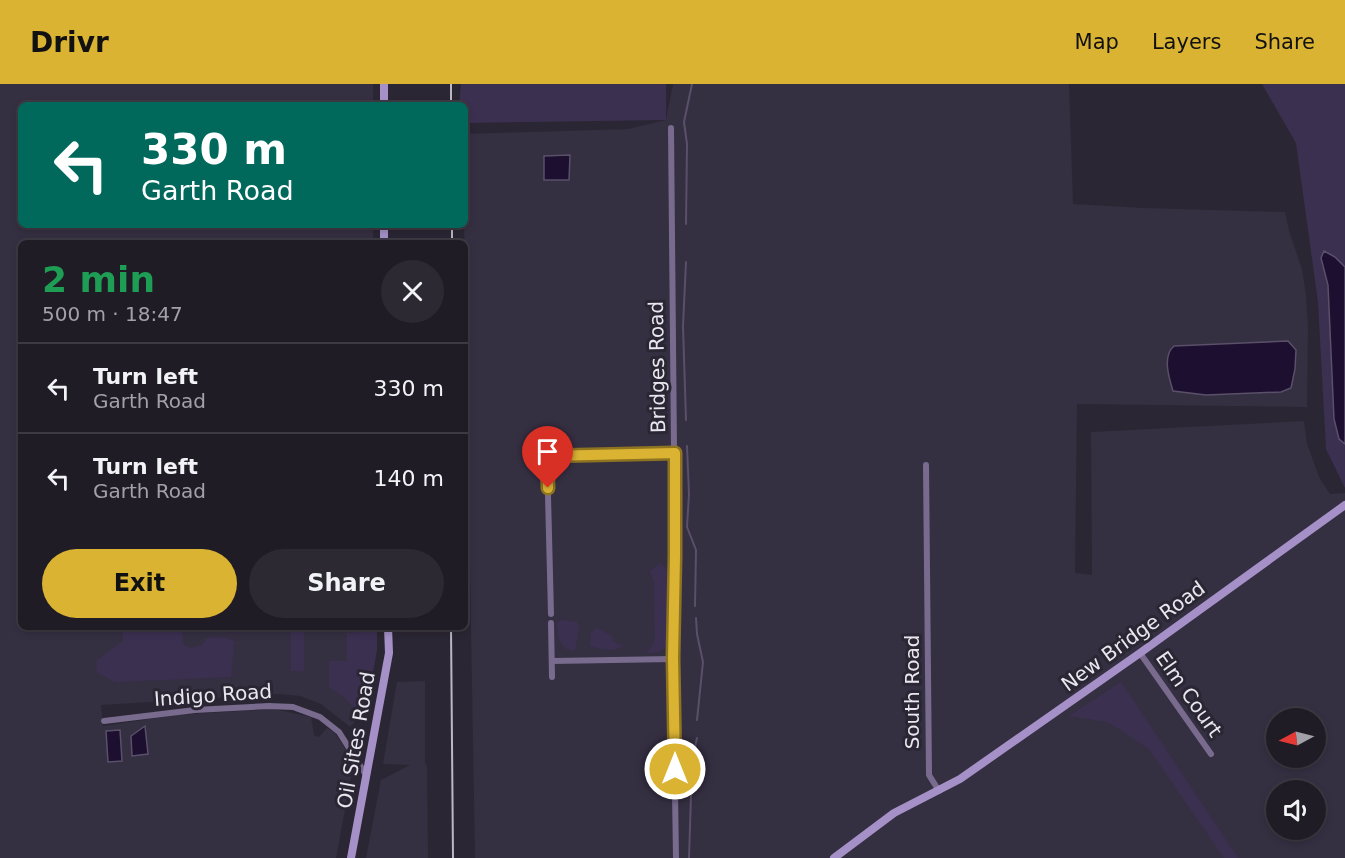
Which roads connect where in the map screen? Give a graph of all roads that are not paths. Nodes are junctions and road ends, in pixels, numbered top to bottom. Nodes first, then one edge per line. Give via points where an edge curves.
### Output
1 (384, 84) edge
2 (384, 102) edge
3 (671, 128) dead end
4 (675, 453) junction
5 (926, 465) dead end
6 (1345, 505) edge
7 (551, 614) dead end
8 (551, 623) dead end
9 (388, 630) edge
10 (1140, 653) junction
11 (673, 658) junction
12 (552, 661) junction
13 (552, 677) dead end
14 (104, 721) dead end
15 (1211, 754) dead end
16 (366, 775) junction
17 (939, 791) junction
18 (351, 858) edge
19 (676, 858) edge
20 (834, 858) edge

1 - 2 street
3 - 4 street, Bridges Road
4 - 7 street via 547,456
4 - 11 street, Bridges Road
5 - 17 street, South Road via 929,775
6 - 10 street, New Bridge Road
8 - 12 street
9 - 16 street, Oil Sites Road via 388,653
10 - 15 street, Elm Court
10 - 17 street, New Bridge Road
11 - 12 street
11 - 19 street, Bridges Road
12 - 13 street
14 - 16 street, Indigo Road via 195,710 293,707 320,717 339,732
16 - 18 street, Oil Sites Road
17 - 20 street via 894,813

